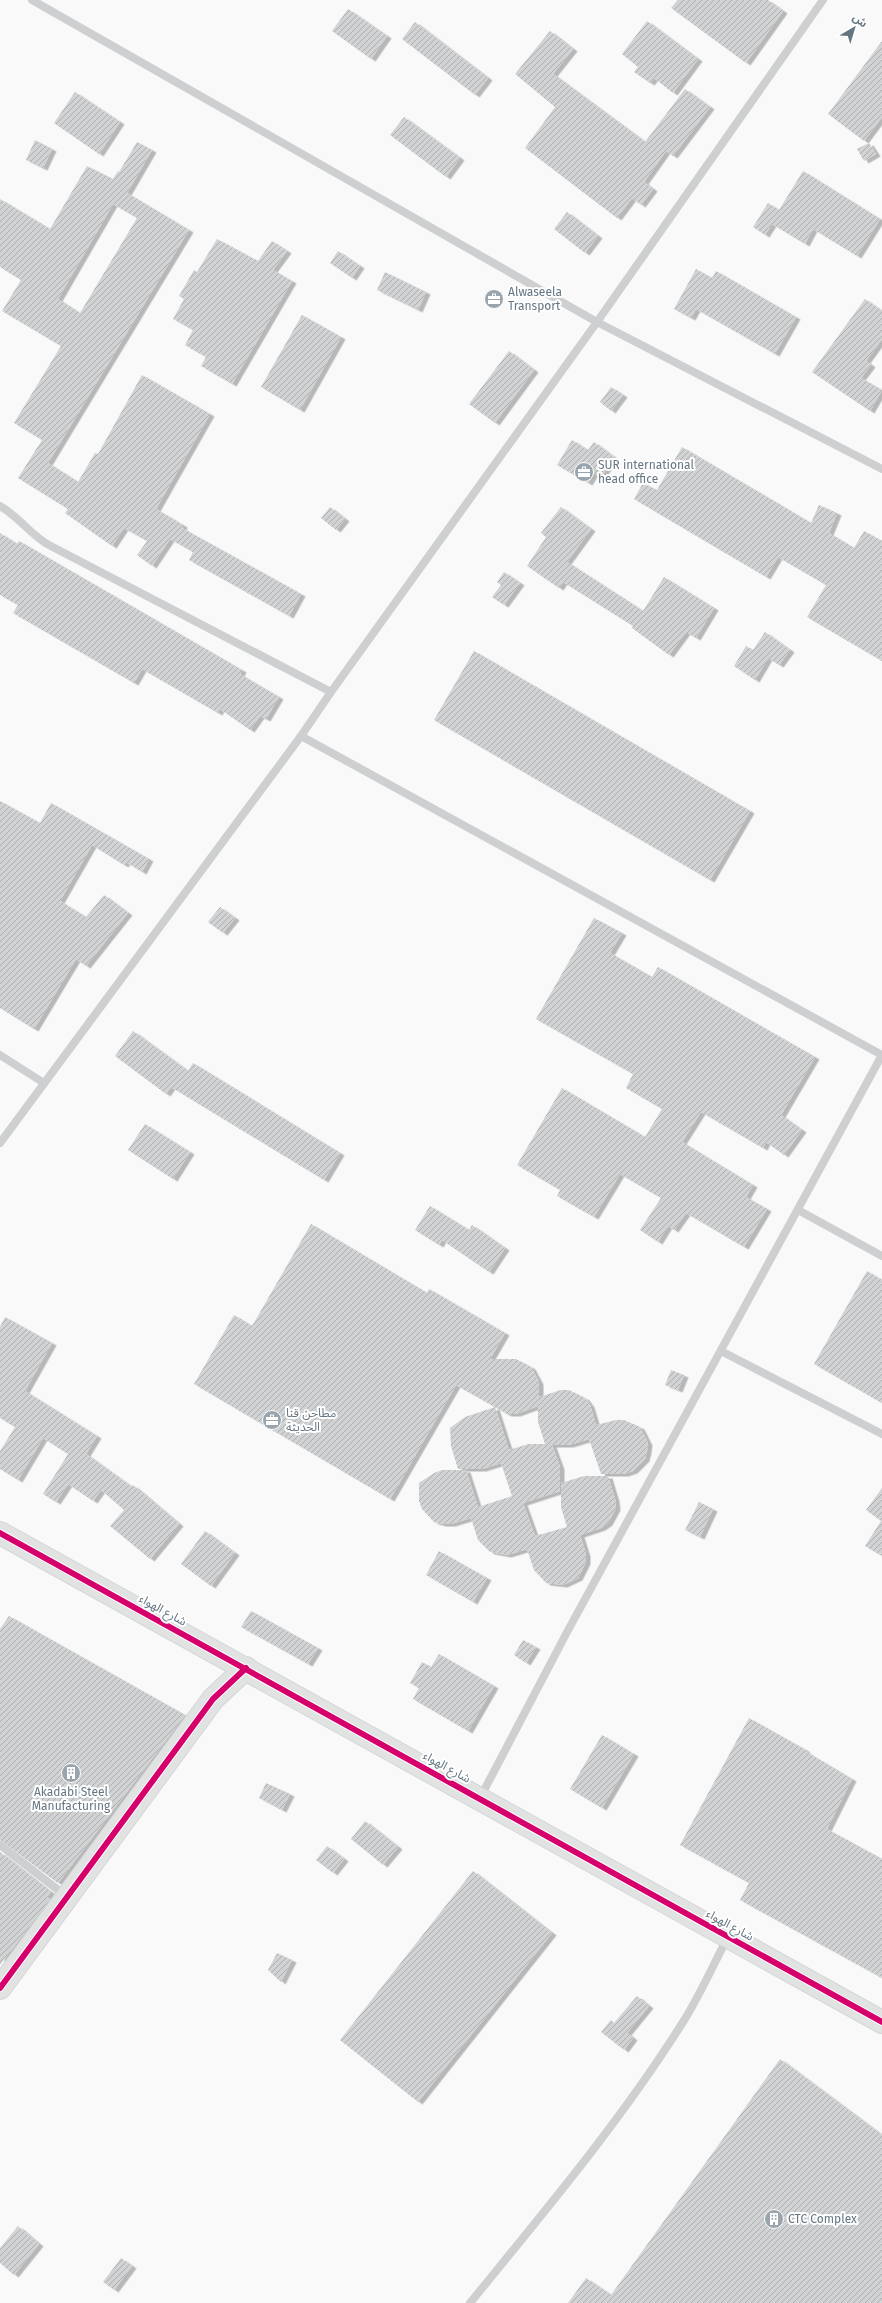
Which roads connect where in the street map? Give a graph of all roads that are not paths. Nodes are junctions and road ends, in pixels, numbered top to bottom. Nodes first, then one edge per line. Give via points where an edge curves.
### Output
1 (32, 0) edge
2 (823, 0) edge
3 (597, 322) junction
4 (882, 469) edge
5 (0, 506) edge
6 (331, 692) junction
7 (301, 736) junction
8 (0, 1055) edge
9 (882, 1055) edge
10 (44, 1082) junction
11 (0, 1143) edge
12 (798, 1210) junction
13 (882, 1256) edge
14 (721, 1351) junction
15 (882, 1434) edge
16 (0, 1533) edge
17 (246, 1668) junction
18 (480, 1798) junction
19 (0, 1845) edge
20 (68, 1897) junction
21 (728, 1937) junction
22 (0, 1988) edge
23 (882, 2022) edge
24 (470, 2303) edge

1 - 3 lane
2 - 3 lane
3 - 4 lane
3 - 6 lane
5 - 6 lane via 21,520 35,537 47,544
6 - 7 lane
7 - 9 lane
7 - 10 lane
8 - 10 lane
9 - 12 lane
10 - 11 lane
12 - 13 lane
12 - 14 lane
14 - 15 lane
14 - 18 lane
16 - 17 street, شارع الهواء
17 - 18 street, شارع الهواء
17 - 20 street via 213,1699
18 - 21 street, شارع الهواء
19 - 20 lane
20 - 22 street
21 - 23 street, شارع الهواء
21 - 24 lane via 683,2022 622,2111 551,2204

